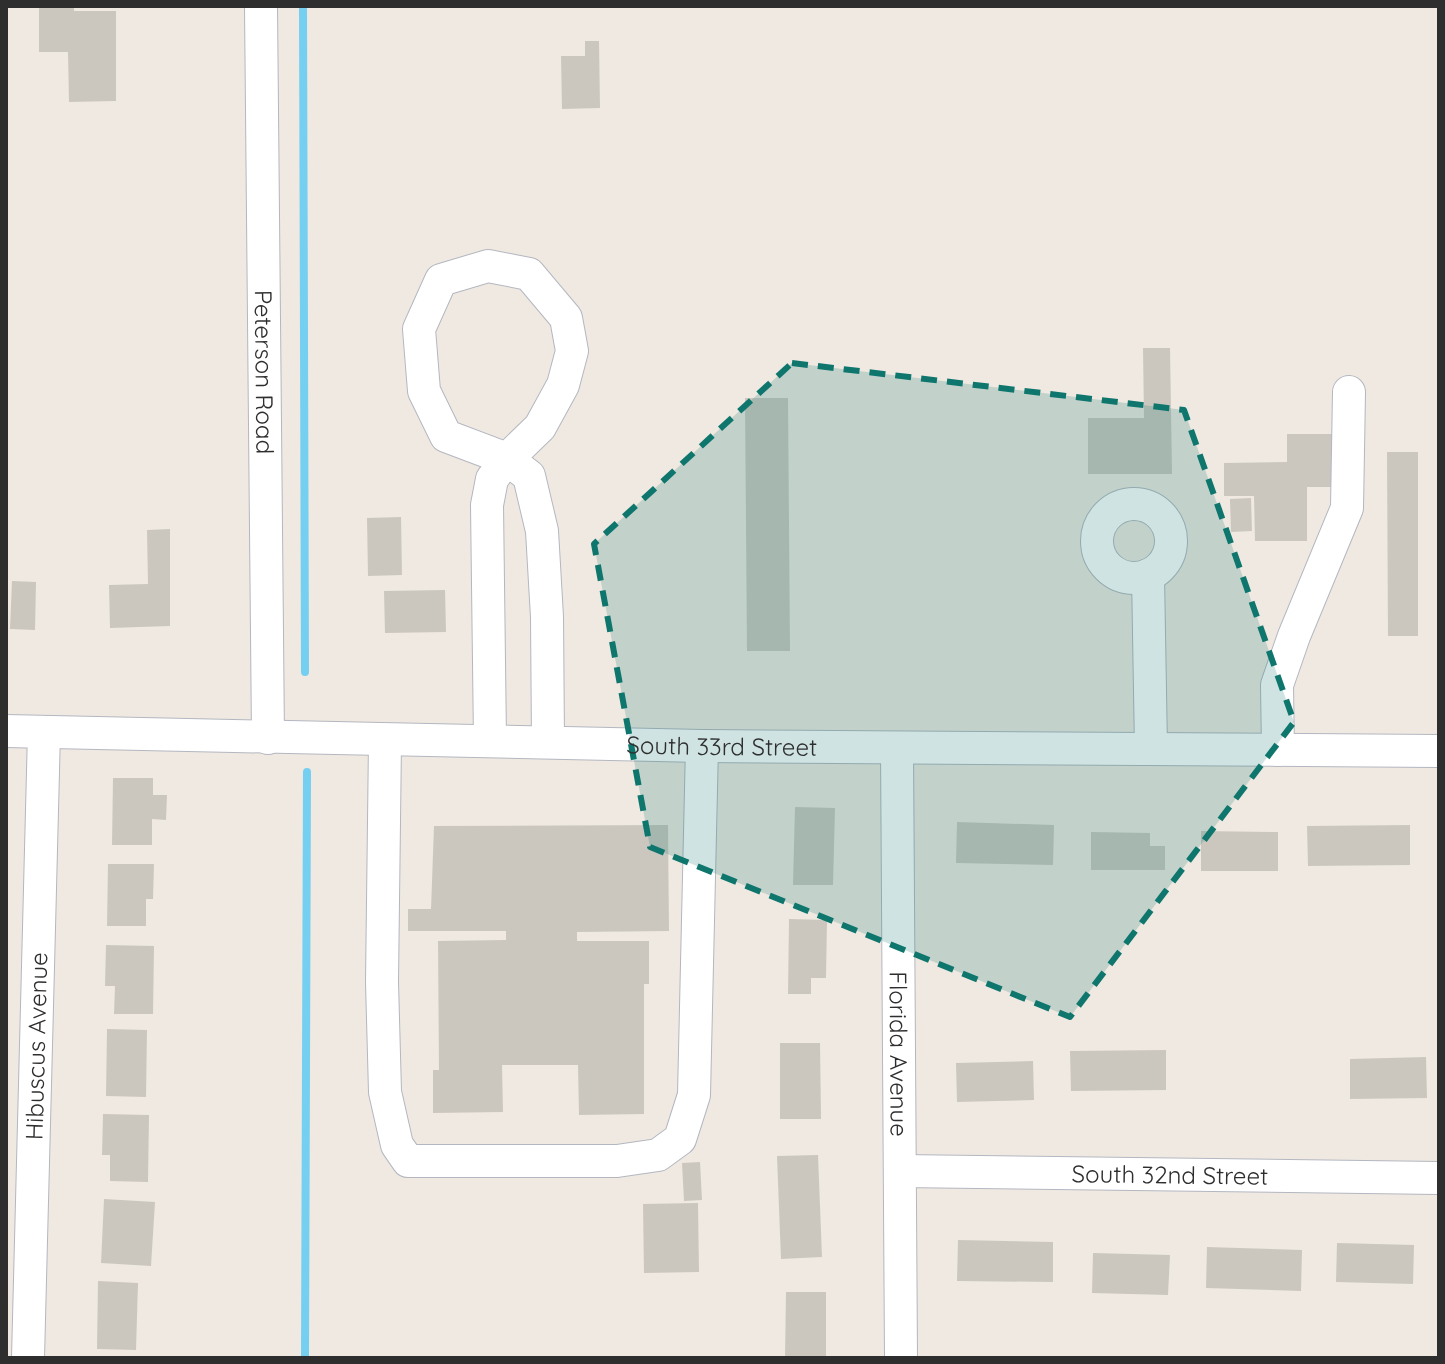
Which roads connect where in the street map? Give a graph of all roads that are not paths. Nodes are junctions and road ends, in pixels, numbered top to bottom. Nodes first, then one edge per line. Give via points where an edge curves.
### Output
1 (261, 6) edge
2 (1349, 392) dead end
3 (507, 459) junction
4 (1148, 575) dead end
5 (6, 731) edge
6 (44, 732) junction
7 (268, 738) junction
8 (490, 740) junction
9 (385, 741) junction
10 (548, 742) junction
11 (702, 746) junction
12 (897, 748) junction
13 (1151, 749) junction
14 (1278, 750) junction
15 (1439, 751) edge
16 (900, 1171) junction
17 (1439, 1178) edge
18 (28, 1358) edge
19 (901, 1358) edge

1 - 7 street, Peterson Road
2 - 14 street via 1347,508 1277,685
3 - 3 street via 540,427 563,385 572,351 566,318 529,274 488,266 441,280 419,329 424,391 446,436
3 - 8 street via 492,479 487,505
3 - 10 street via 529,476 542,531
4 - 13 street
5 - 6 street, South 33rd Street
6 - 7 street, South 33rd Street
6 - 18 street, Hibuscus Avenue
7 - 9 street, South 33rd Street
8 - 9 street, South 33rd Street
8 - 10 street, South 33rd Street
9 - 11 street via 385,1092 397,1145 408,1161 617,1161 658,1155 680,1139 694,1095
10 - 11 street, South 33rd Street
11 - 12 street, South 33rd Street
12 - 13 street, South 33rd Street
12 - 16 street, Florida Avenue
13 - 14 street, South 33rd Street
14 - 15 street, South 33rd Street
16 - 17 street, South 32nd Street
16 - 19 street, Florida Avenue

